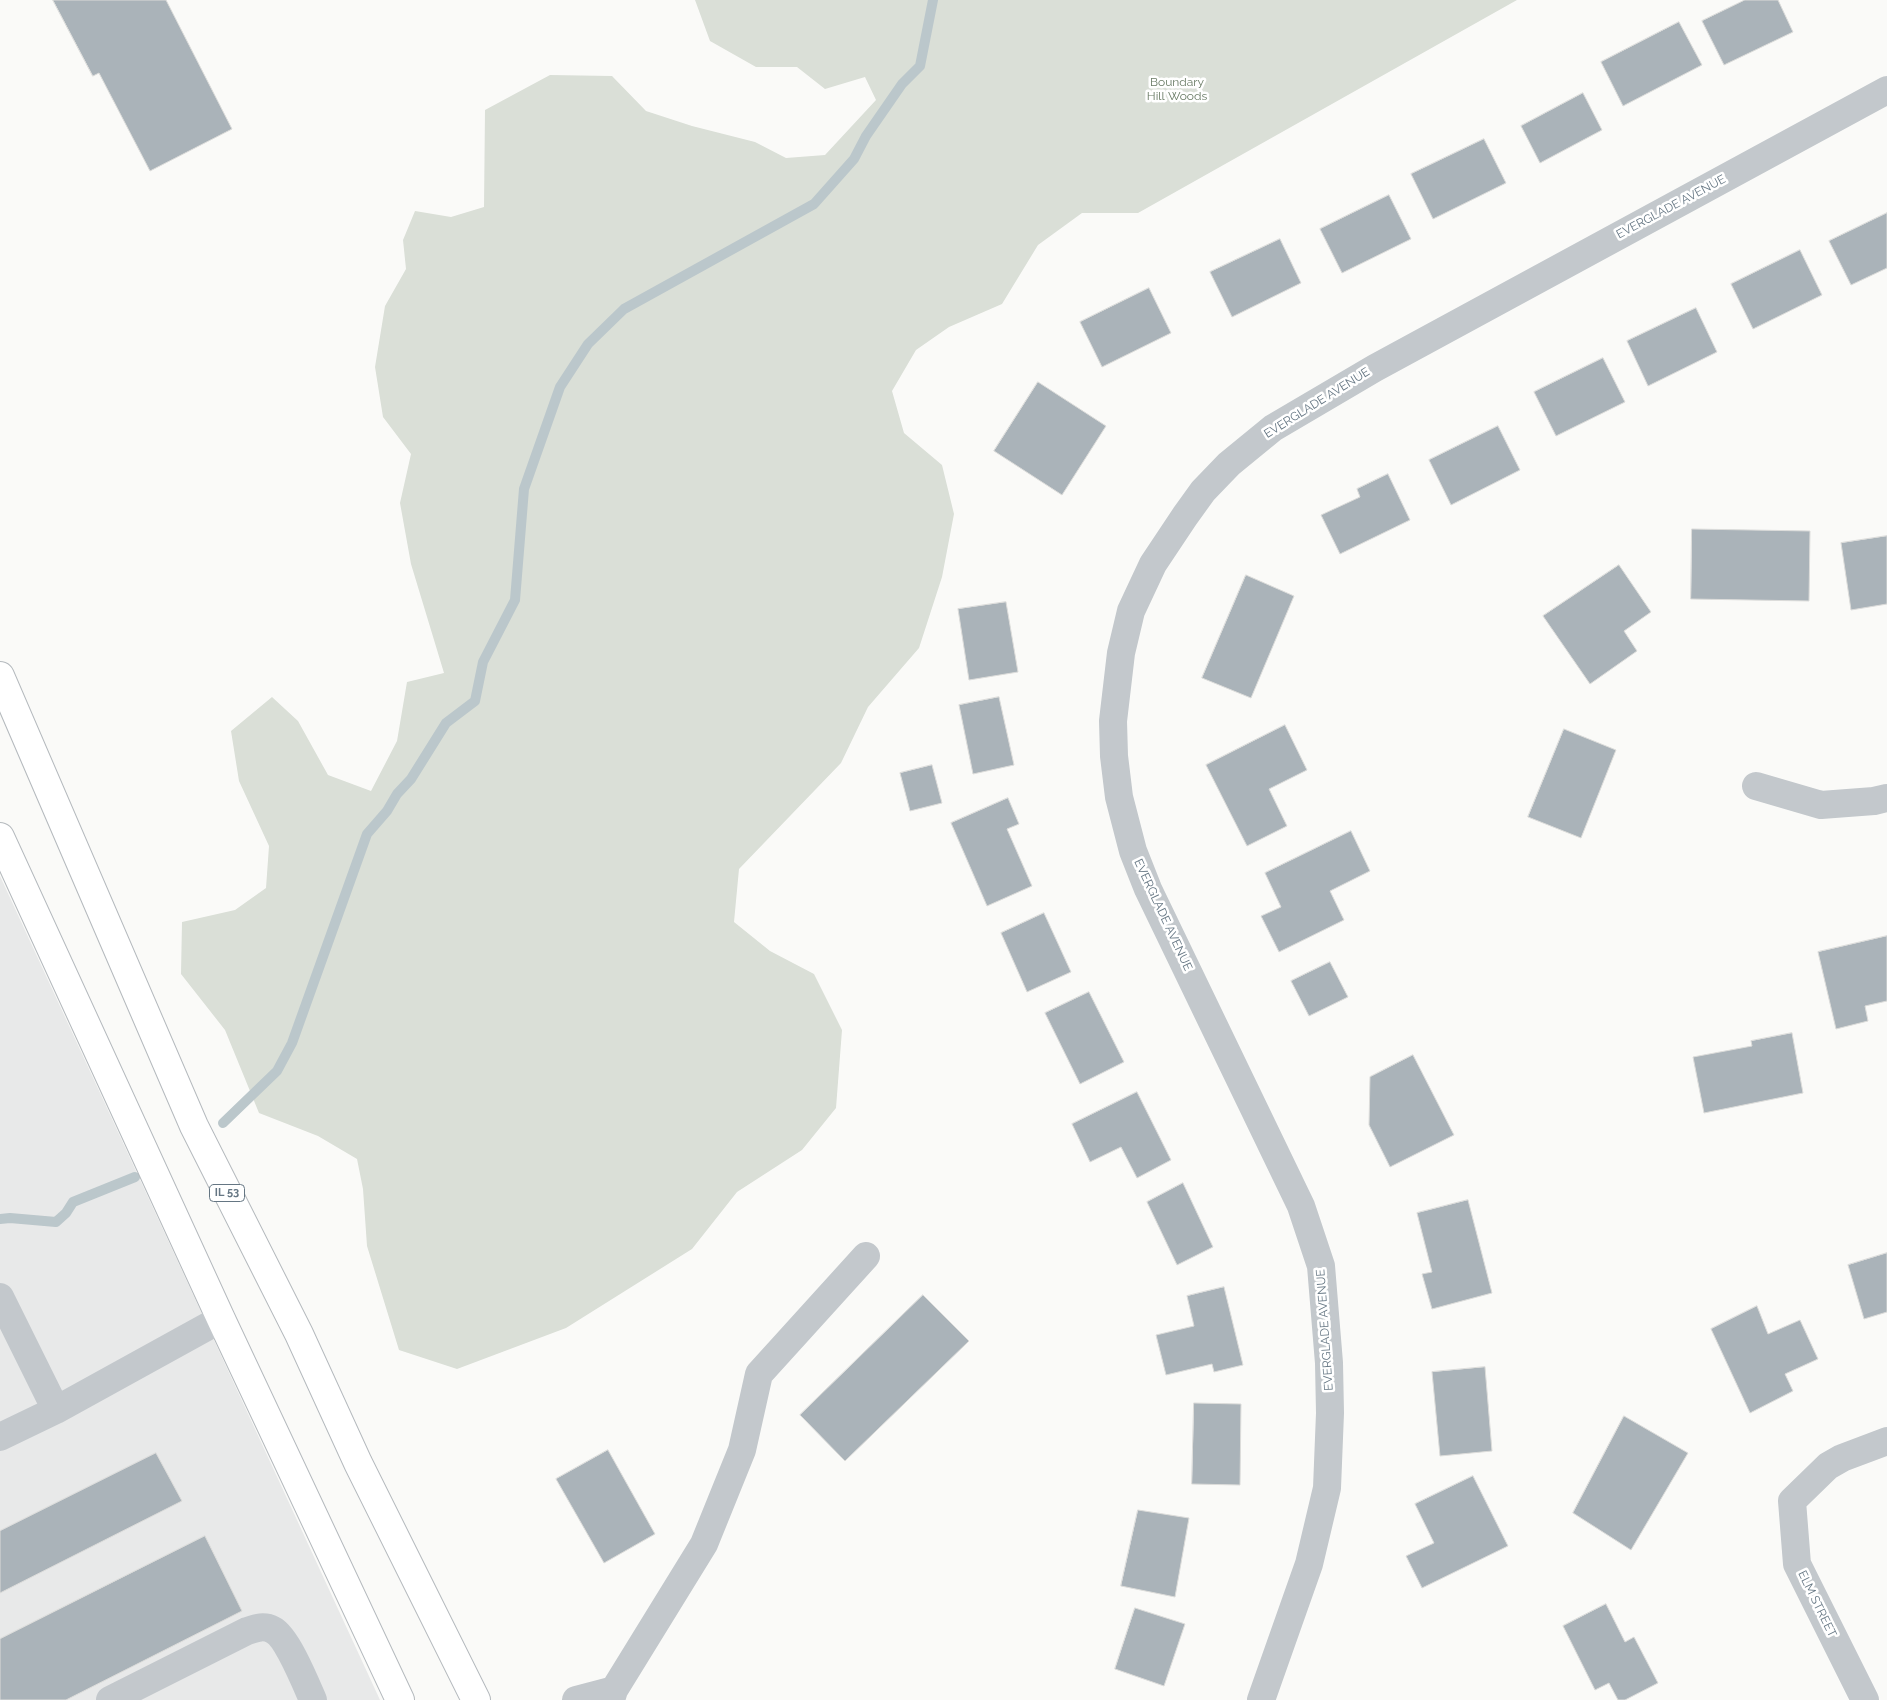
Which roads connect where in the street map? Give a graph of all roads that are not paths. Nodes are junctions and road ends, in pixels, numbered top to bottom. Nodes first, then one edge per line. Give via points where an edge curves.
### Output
1 (1887, 90) edge
2 (0, 676) edge
3 (1756, 786) dead end
4 (1887, 798) edge
5 (0, 837) edge
6 (866, 1256) dead end
7 (0, 1297) edge
8 (221, 1319) junction
9 (56, 1410) junction
10 (0, 1437) edge
11 (1887, 1441) edge
12 (612, 1695) edge
13 (110, 1700) edge
14 (313, 1700) edge
15 (400, 1700) edge
16 (476, 1700) edge
17 (576, 1700) edge
18 (1261, 1700) edge
19 (1865, 1700) edge

1 - 18 street, EVERGLADE AVENUE via 1374,368 1273,428 1229,464 1184,516 1153,564 1131,610 1120,653 1113,721 1119,797 1133,851 1148,889 1301,1206 1321,1266 1329,1363 1327,1488 1309,1564
2 - 16 main road, IL 53 via 194,1126 299,1334 358,1463
3 - 4 street via 1821,805
5 - 8 main road
6 - 12 street via 759,1374 742,1450 704,1544
7 - 9 street
8 - 9 street
8 - 15 main road
9 - 10 street
11 - 19 street, ELM STREET via 1828,1466 1792,1501 1797,1564
12 - 17 street
13 - 14 street via 260,1626 274,1630 284,1640

